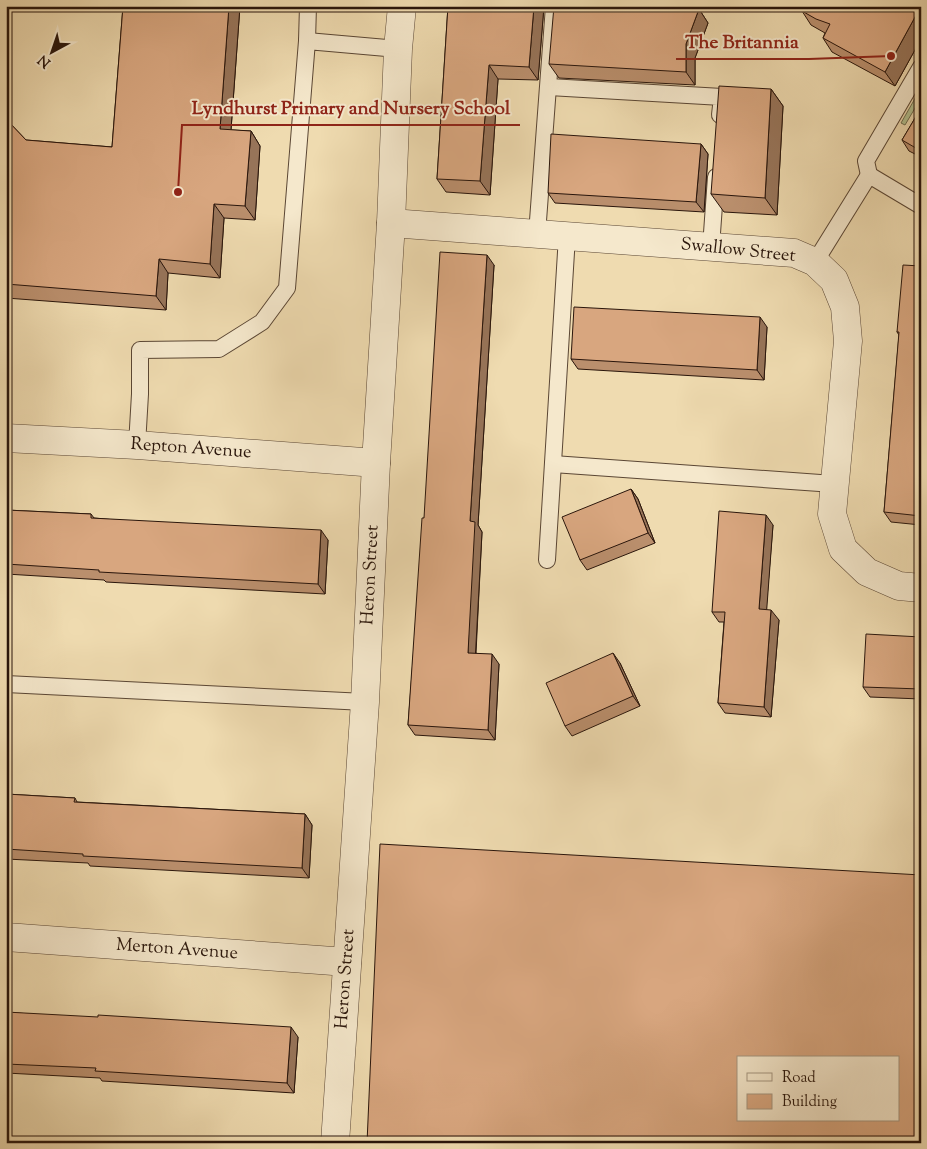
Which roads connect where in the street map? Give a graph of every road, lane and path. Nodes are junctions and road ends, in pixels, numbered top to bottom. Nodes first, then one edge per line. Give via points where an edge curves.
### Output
1 (308, 6) edge
2 (402, 6) edge
3 (554, 6) edge
4 (307, 41) junction
5 (398, 49) junction
6 (921, 67) edge
7 (548, 87) junction
8 (719, 134) edge
9 (717, 162) edge
10 (869, 175) junction
11 (921, 206) edge
12 (391, 223) junction
13 (537, 234) junction
14 (567, 236) junction
15 (711, 247) junction
16 (815, 262) junction
17 (6, 438) edge
18 (137, 445) junction
19 (376, 463) junction
20 (553, 464) junction
21 (834, 484) junction
22 (547, 560) dead end
23 (921, 588) edge
24 (6, 684) edge
25 (364, 702) junction
26 (6, 937) edge
27 (347, 962) junction
28 (335, 1143) edge

1 - 4 lane
2 - 5 street, Heron Street
3 - 7 lane
4 - 5 lane
4 - 18 lane via 287,288 262,322 219,349 140,350
5 - 12 street, Heron Street
6 - 10 lane via 866,162
7 - 8 lane via 722,97
7 - 13 lane
9 - 15 lane
10 - 11 lane
10 - 16 lane
12 - 13 street, Swallow Street
12 - 19 street, Heron Street
13 - 14 street, Swallow Street
14 - 15 street, Swallow Street
14 - 20 lane
15 - 16 street, Swallow Street via 794,253
16 - 21 street, Swallow Street via 834,280 846,316 848,341
17 - 18 street, Repton Avenue
18 - 19 street, Repton Avenue
19 - 25 street, Heron Street
20 - 21 lane
20 - 22 lane
21 - 23 street, Swallow Street via 832,514 843,548 867,572 899,586
24 - 25 lane
25 - 27 street, Heron Street
26 - 27 street, Merton Avenue
27 - 28 street, Heron Street

